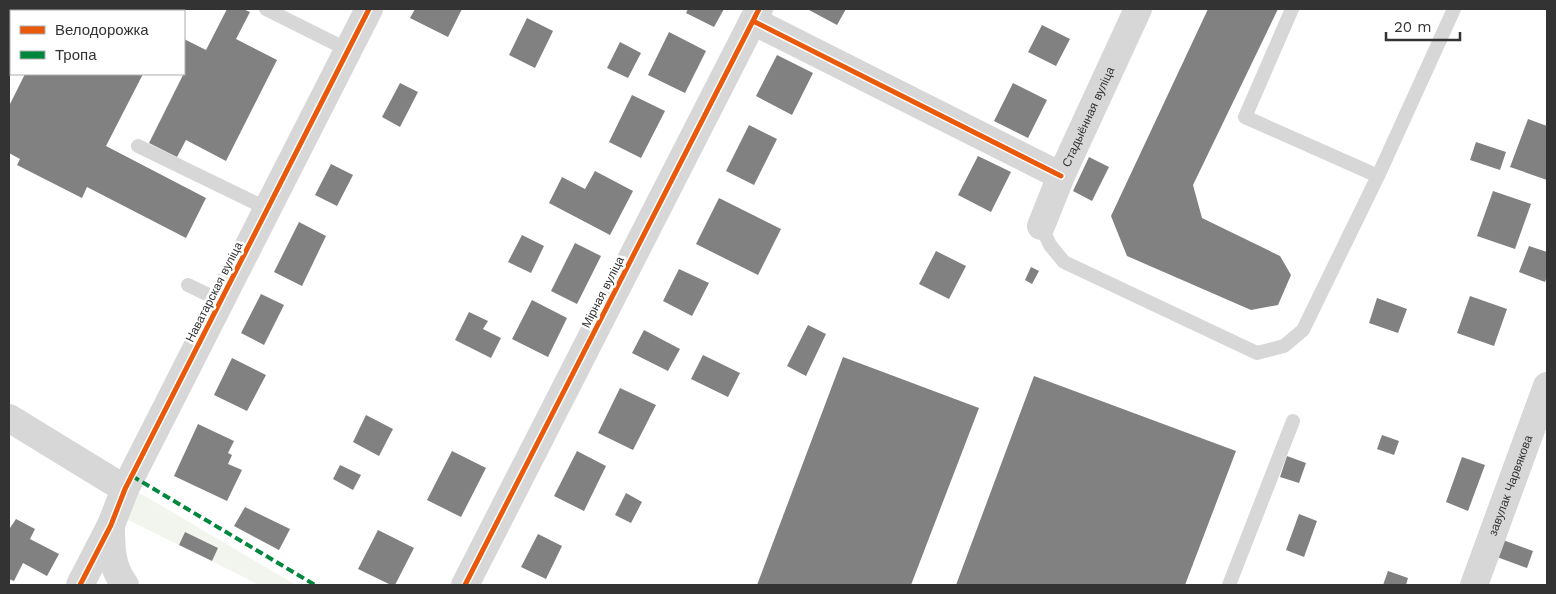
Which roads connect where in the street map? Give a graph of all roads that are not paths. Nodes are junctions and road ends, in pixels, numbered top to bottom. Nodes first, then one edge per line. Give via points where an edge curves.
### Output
1 (266, 9) edge
2 (369, 9) edge
3 (1138, 9) edge
4 (1292, 9) edge
5 (1454, 9) edge
6 (756, 15) edge
7 (348, 50) junction
8 (138, 146) dead end
9 (1061, 176) junction
10 (1378, 176) junction
11 (268, 209) junction
12 (1041, 226) joint
13 (188, 284) dead end
14 (220, 301) junction
15 (1547, 386) edge
16 (9, 418) edge
17 (1293, 421) dead end
18 (125, 489) junction
19 (111, 525) junction
20 (80, 585) edge
21 (125, 585) edge
22 (465, 585) edge
23 (1229, 585) edge
24 (1474, 585) edge

1 - 7 lane
2 - 7 street, Наватарская вуліца
3 - 9 street, Стадыённая вуліца
4 - 10 lane via 1245,117
5 - 10 lane
6 - 9 street
6 - 22 street, Мірная вуліца
7 - 11 street, Наватарская вуліца
8 - 11 lane
9 - 12 street, Стадыённая вуліца
10 - 12 lane via 1303,330 1284,346 1257,353 1064,262 1050,245
11 - 14 street, Наватарская вуліца
13 - 14 lane
14 - 18 street, Наватарская вуліца
15 - 24 street, завулак Чарвякова
16 - 18 street
17 - 23 lane
18 - 19 street, Наватарская вуліца
19 - 20 street, Наватарская вуліца
19 - 21 street via 111,555 118,577

